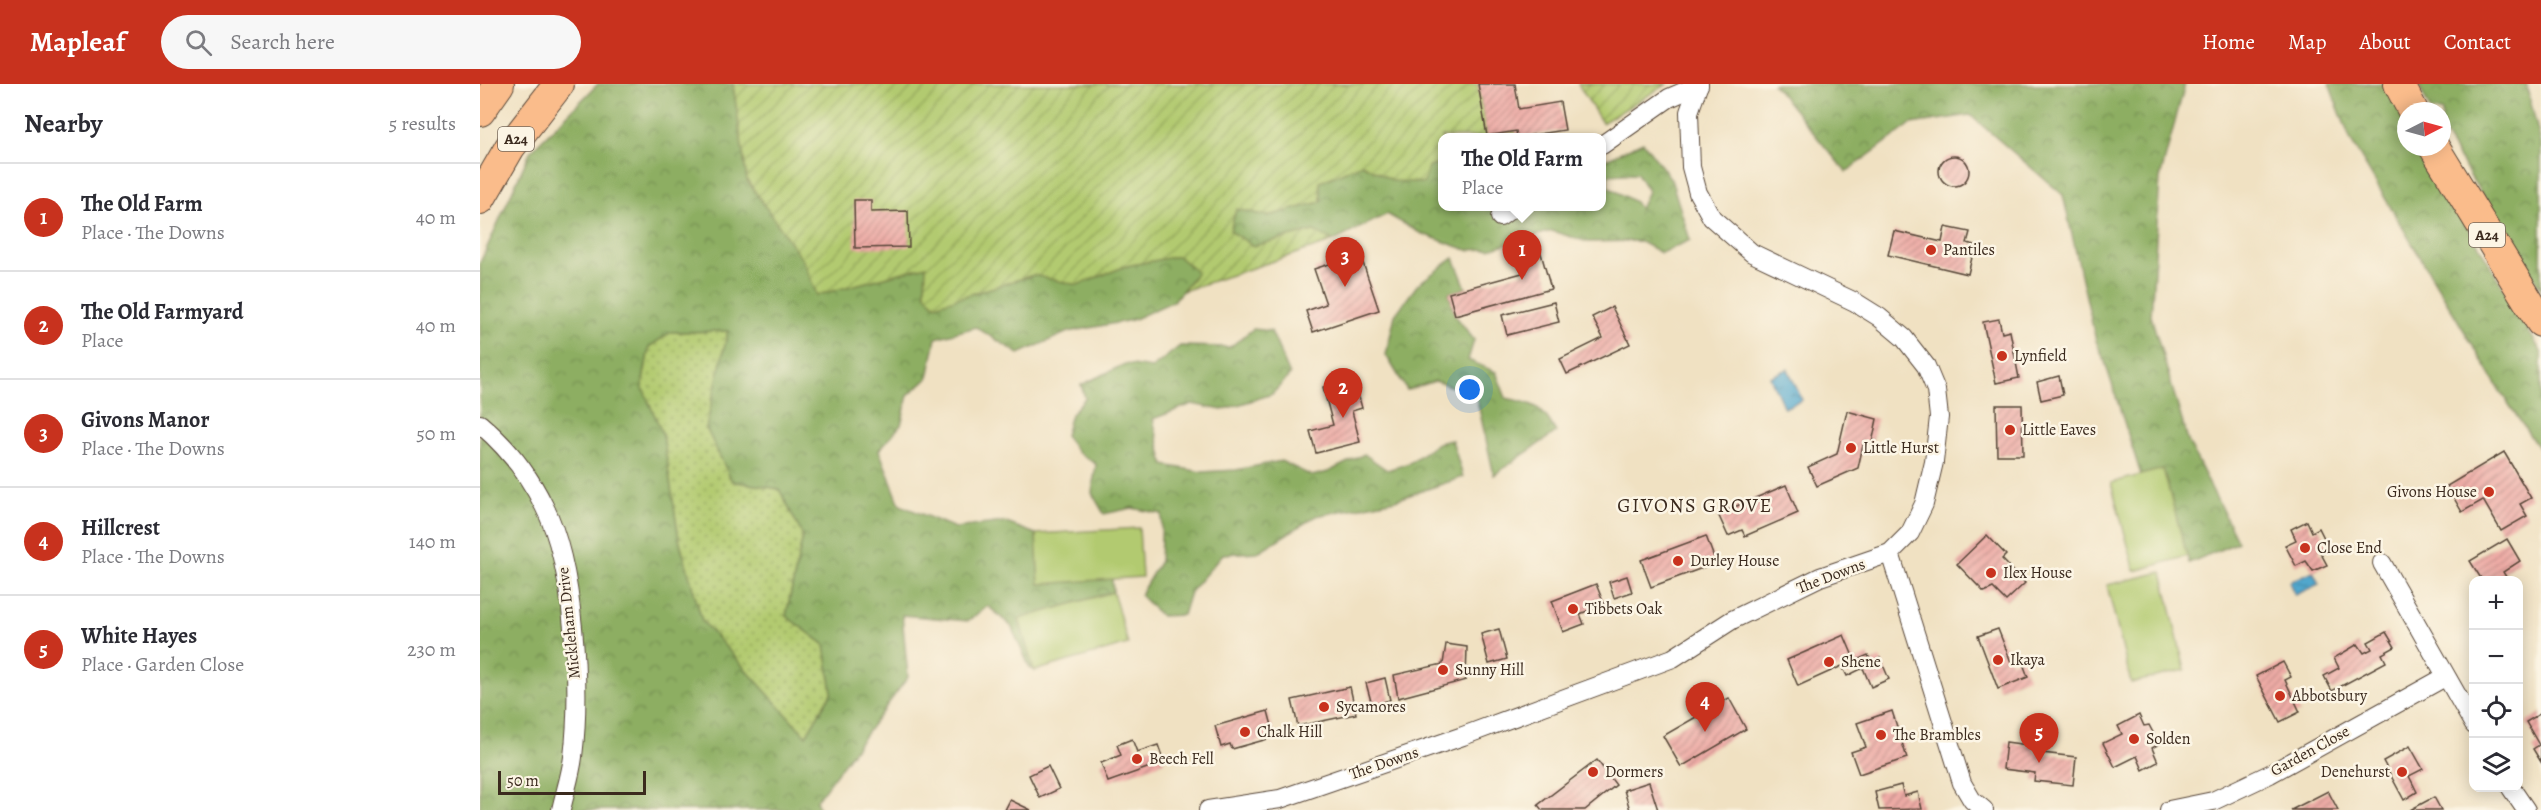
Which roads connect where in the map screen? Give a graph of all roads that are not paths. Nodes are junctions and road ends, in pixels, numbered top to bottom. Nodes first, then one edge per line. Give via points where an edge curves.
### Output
1 (500, 84) edge
2 (559, 84) edge
3 (1699, 84) edge
4 (2399, 84) edge
5 (2408, 102) edge
6 (480, 111) edge
7 (1606, 143) edge
8 (2440, 156) edge
9 (480, 199) edge
10 (1509, 211) edge
11 (1500, 217) dead end
12 (2541, 322) edge
13 (480, 424) edge
14 (1890, 553) junction
15 (2382, 564) dead end
16 (2445, 677) junction
17 (2469, 718) edge
18 (2514, 792) edge
19 (561, 810) edge
20 (1208, 810) edge
21 (1984, 810) edge
22 (2169, 810) edge
23 (2526, 810) edge

1 - 6 highway, A24
2 - 9 highway, A24 via 510,147
3 - 7 street, The Downs via 1669,98
3 - 14 street, The Downs via 1689,112 1691,167 1698,194 1712,218 1752,253 1879,317 1904,338 1926,366 1936,390 1939,417 1924,504 1910,533
4 - 5 highway
8 - 12 highway, A24
10 - 11 street
13 - 19 street, Mickleham Drive via 503,444 545,506 564,567 576,663 573,757
14 - 20 street, The Downs via 1820,577 1732,620 1673,658 1551,704 1280,799
14 - 21 street via 1962,783
15 - 16 street
16 - 17 street
16 - 22 street, Garden Close via 2270,774 2213,801
18 - 23 street

